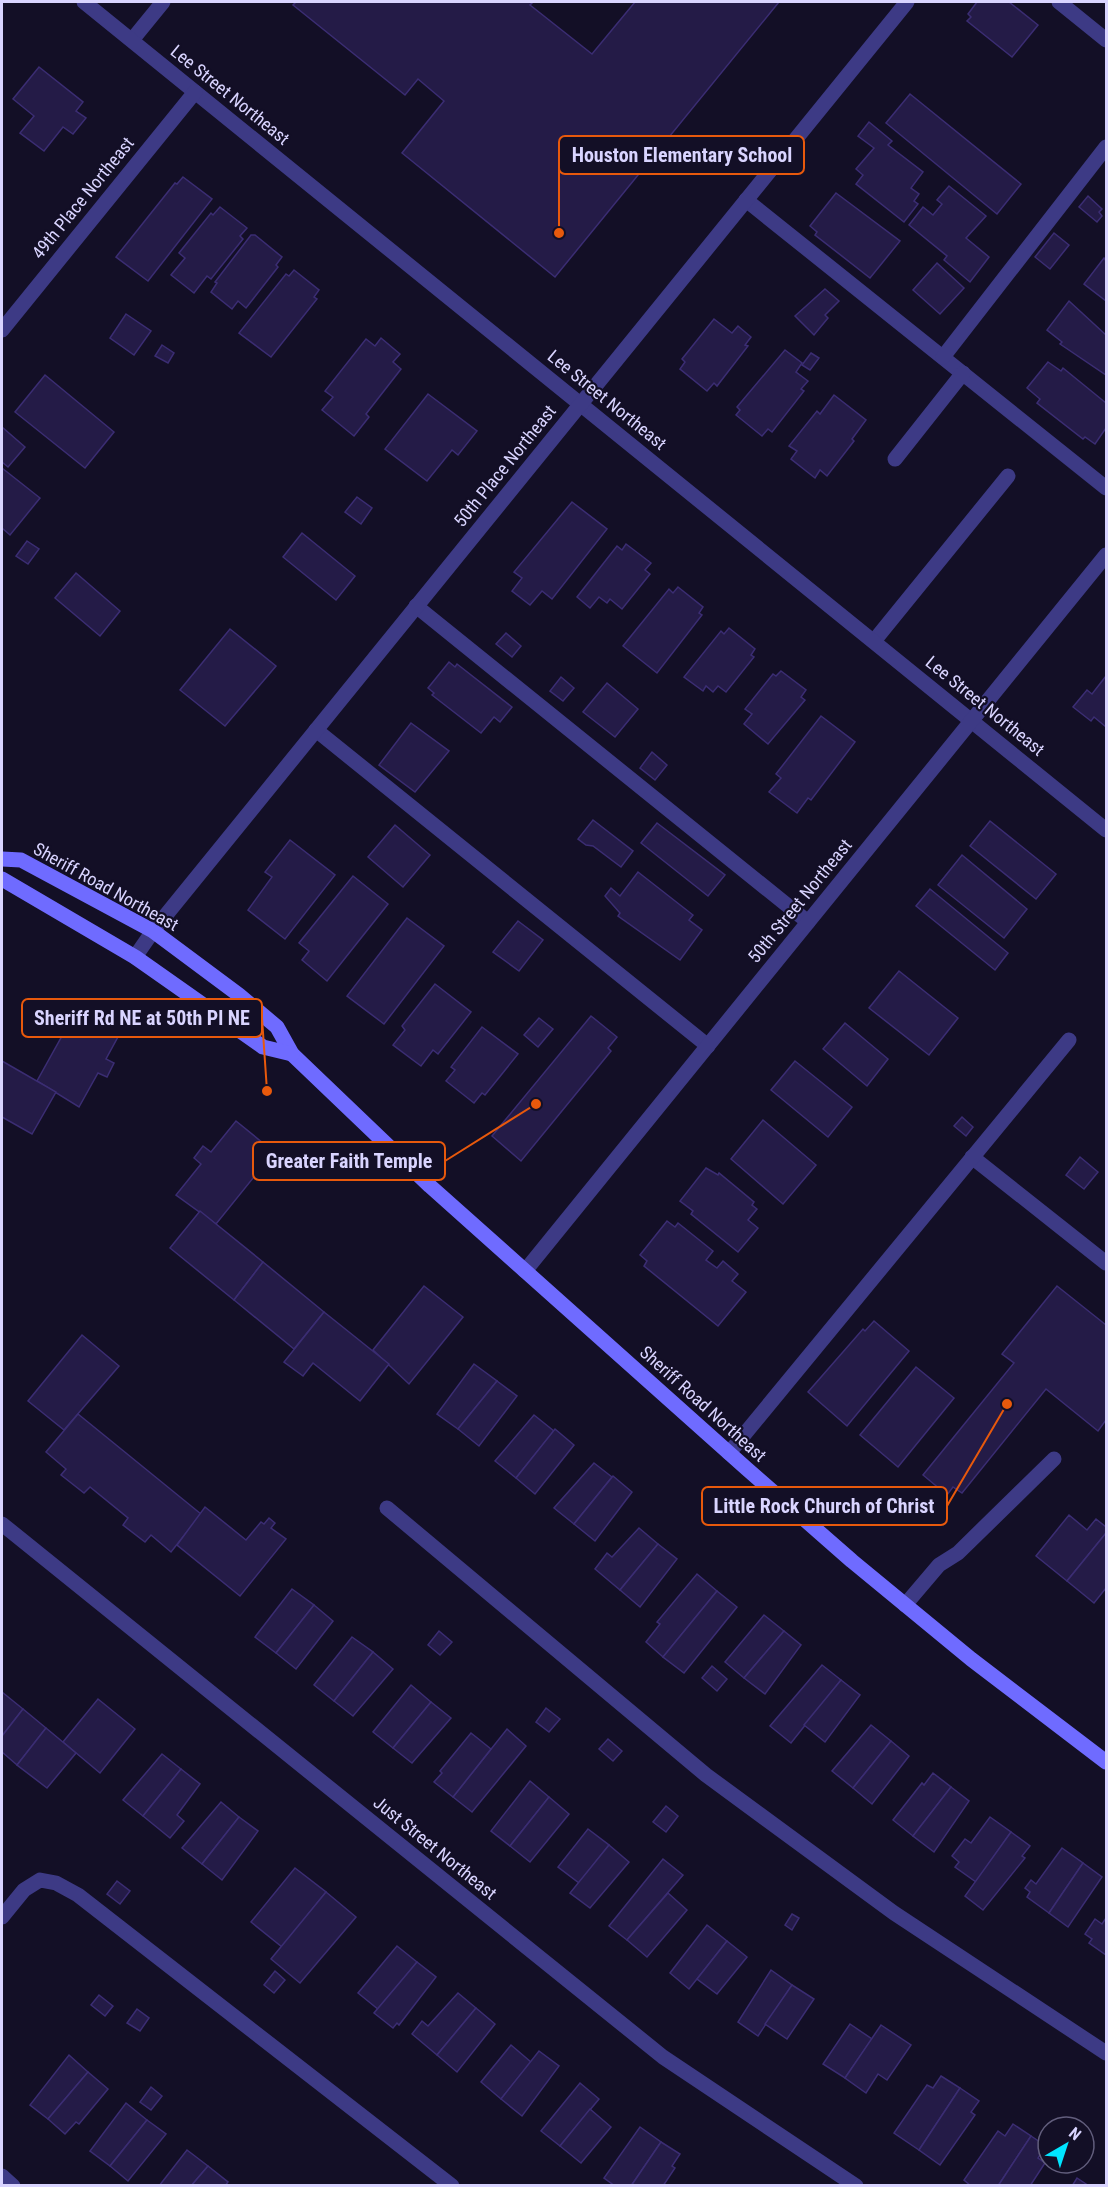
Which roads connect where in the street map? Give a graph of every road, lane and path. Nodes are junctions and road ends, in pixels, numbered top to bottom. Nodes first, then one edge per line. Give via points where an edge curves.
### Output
1 (84, 2) edge
2 (163, 2) edge
3 (907, 2) edge
4 (1059, 2) edge
5 (132, 40) junction
6 (1107, 40) edge
7 (195, 92) junction
8 (1107, 147) edge
9 (746, 200) junction
10 (2, 330) edge
11 (943, 357) junction
12 (963, 373) junction
13 (580, 404) junction
14 (895, 459) dead end
15 (1008, 476) dead end
16 (1107, 488) edge
17 (1107, 555) edge
18 (416, 606) junction
19 (874, 641) junction
20 (972, 721) junction
21 (315, 730) junction
22 (1107, 830) edge
23 (2, 859) edge
24 (2, 879) edge
25 (808, 922) junction
26 (153, 931) junction
27 (135, 957) junction
28 (1069, 1040) dead end
29 (708, 1046) junction
30 (292, 1054) junction
31 (972, 1157) junction
32 (1107, 1263) edge
33 (525, 1271) junction
34 (729, 1453) junction
35 (1054, 1459) dead end
36 (387, 1508) dead end
37 (2, 1524) edge
38 (905, 1605) junction
39 (1107, 1762) edge
40 (2, 1917) edge
41 (1107, 2053) edge
42 (2, 2176) edge
43 (13, 2186) edge
44 (452, 2186) edge
45 (856, 2186) edge

1 - 5 street, Lee Street Northeast
2 - 5 street
3 - 9 street, 50th Place Northeast
4 - 6 street
5 - 7 street, Lee Street Northeast
7 - 10 street, 49th Place Northeast
7 - 13 street, Lee Street Northeast
8 - 11 street
9 - 11 street
9 - 13 street, 50th Place Northeast
11 - 12 street
12 - 14 street
12 - 16 street
13 - 18 street, 50th Place Northeast
13 - 19 street, Lee Street Northeast
15 - 19 street
17 - 20 street, 50th Street Northeast
18 - 21 street, 50th Place Northeast
18 - 25 street
19 - 20 street, Lee Street Northeast
20 - 22 street, Lee Street Northeast
20 - 25 street, 50th Street Northeast
21 - 26 street, 50th Place Northeast
21 - 29 street
23 - 26 main road, Sheriff Road Northeast via 21,860
24 - 27 main road
25 - 29 street, 50th Street Northeast
26 - 27 street, 50th Place Northeast
26 - 30 main road, Sheriff Road Northeast via 277,1027
27 - 30 main road via 263,1047
28 - 31 street
29 - 33 street, 50th Street Northeast
30 - 33 main road, Sheriff Road Northeast
31 - 32 street
31 - 34 street
33 - 34 main road, Sheriff Road Northeast
34 - 38 main road, Sheriff Road Northeast
35 - 38 street via 958,1553 939,1565
36 - 41 street via 706,1775 894,1914
37 - 45 street, Just Street Northeast via 663,2056
38 - 39 main road, Sheriff Road Northeast
40 - 44 street via 24,1890 40,1880 56,1883 78,1895
42 - 43 street

